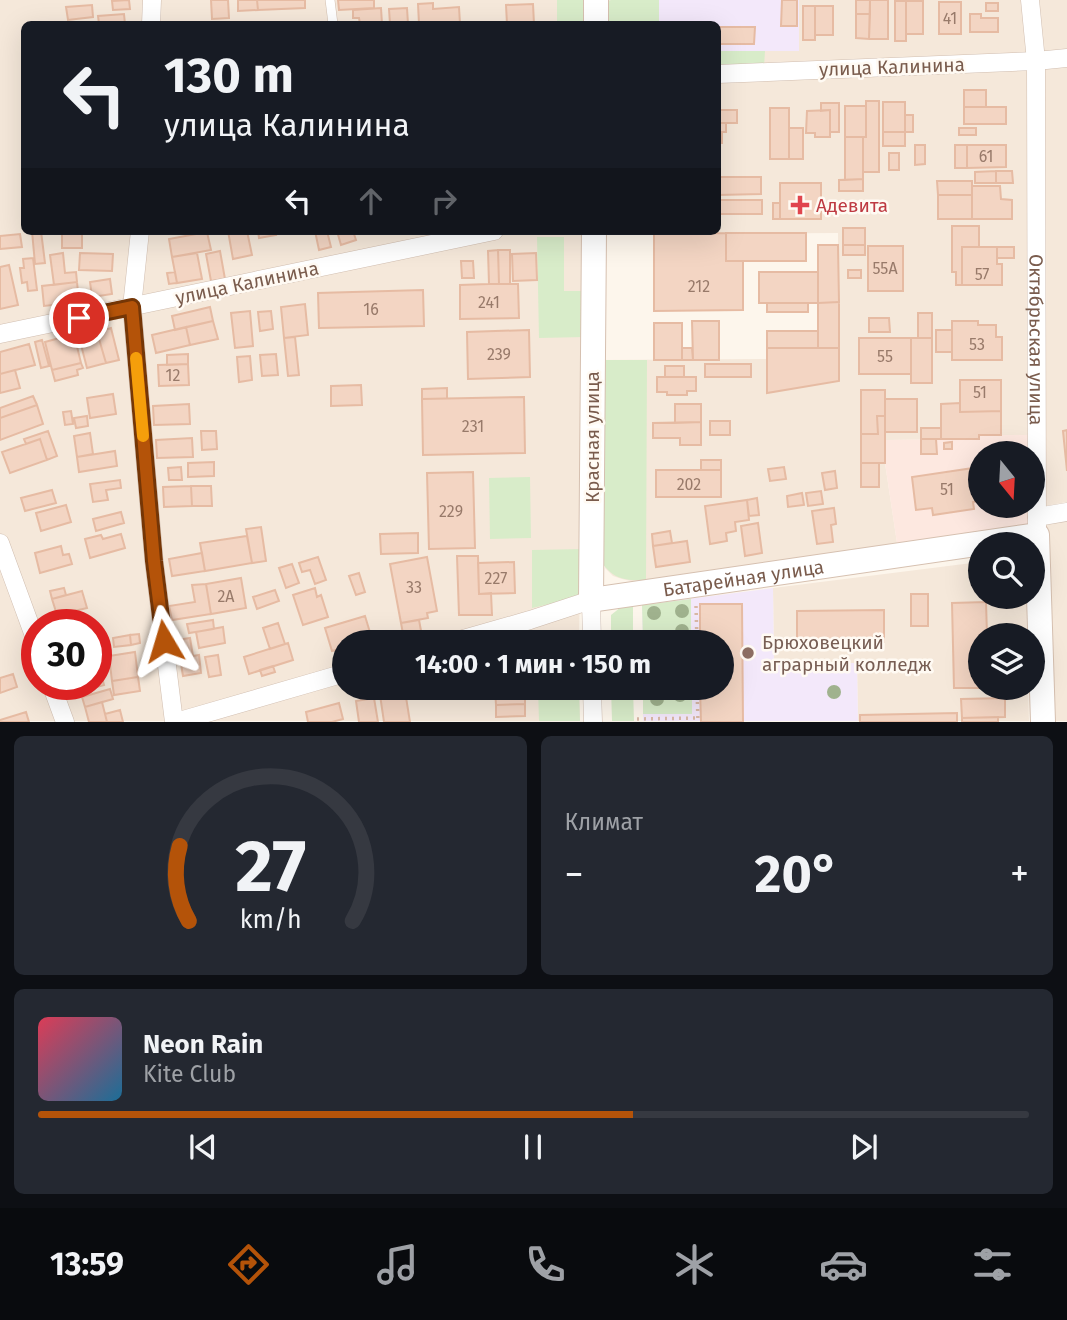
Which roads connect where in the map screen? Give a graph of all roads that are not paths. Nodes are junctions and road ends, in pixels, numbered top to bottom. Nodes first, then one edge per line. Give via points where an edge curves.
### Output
1 (152, 0) edge
2 (330, 0) edge
3 (596, 0) edge
4 (1030, 0) edge
5 (152, 21) edge
6 (333, 21) edge
7 (596, 21) edge
8 (1067, 58) edge
9 (1036, 61) junction
10 (721, 74) edge
11 (140, 235) edge
12 (475, 235) edge
13 (594, 235) edge
14 (132, 307) junction
15 (0, 334) edge
16 (1067, 512) edge
17 (1037, 526) junction
18 (0, 542) edge
19 (591, 600) junction
20 (24, 609) edge
21 (495, 630) edge
22 (592, 630) edge
23 (332, 677) edge
24 (57, 700) edge
25 (592, 700) edge
26 (65, 722) edge
27 (175, 722) edge
28 (593, 722) edge
29 (1043, 722) edge

1 - 5 street
2 - 6 lane
3 - 7 street
4 - 9 street, Октябрьская улица
8 - 9 street, улица Калинина
9 - 10 street, улица Калинина
9 - 17 street, Октябрьская улица
11 - 14 street
12 - 14 street, улица Калинина
13 - 19 street, Красная улица
14 - 15 street, улица Калинина
14 - 27 street via 154,561
16 - 17 street, Батарейная улица
17 - 19 street, Батарейная улица
17 - 29 street, Октябрьская улица
18 - 20 street
19 - 21 street, Батарейная улица
19 - 22 street, Красная улица
23 - 27 street
24 - 26 street
25 - 28 street

